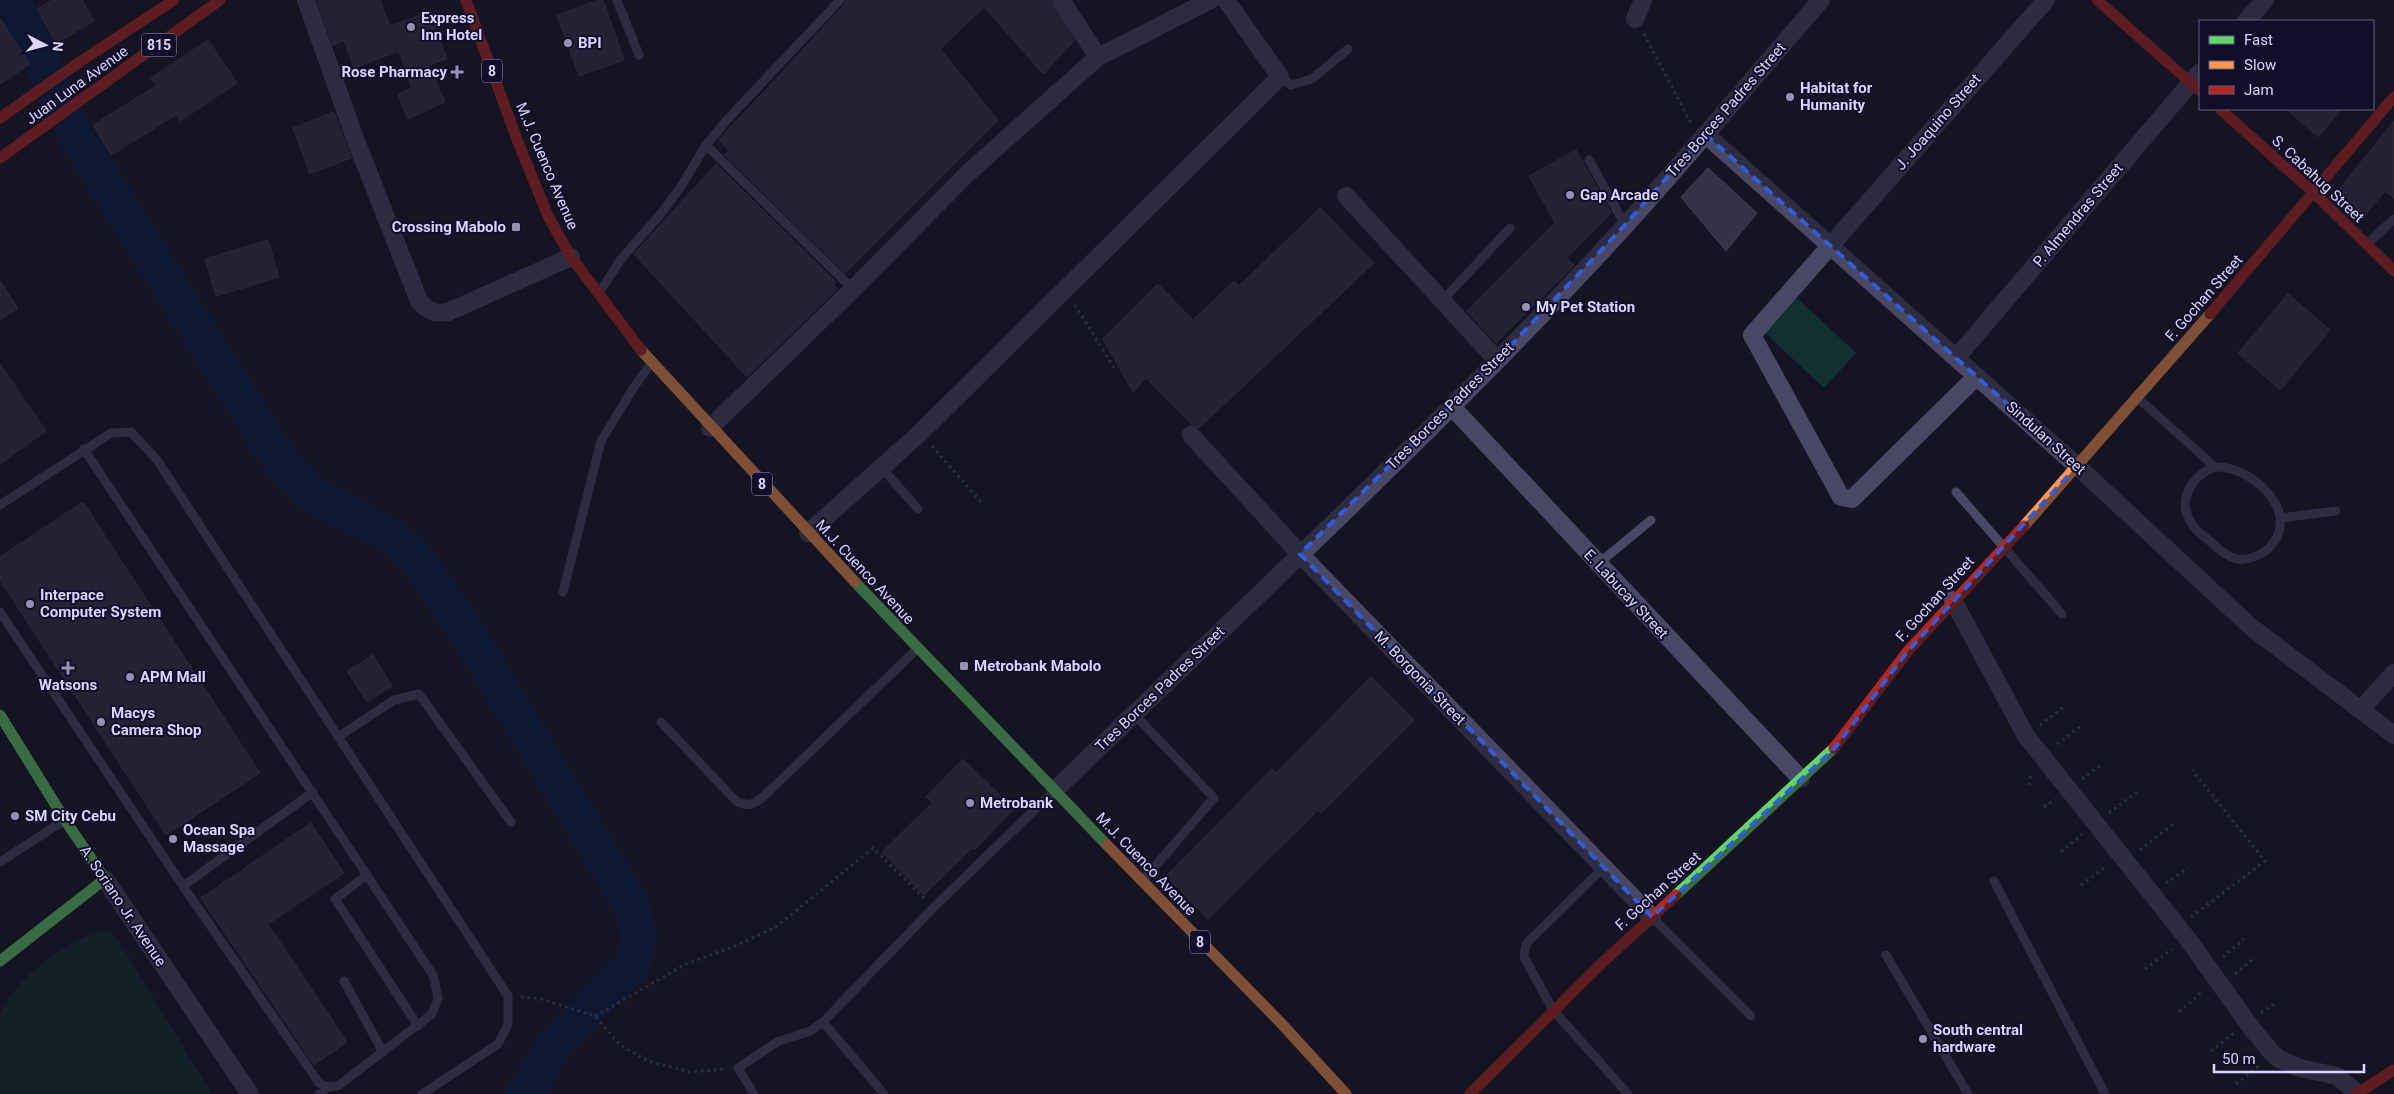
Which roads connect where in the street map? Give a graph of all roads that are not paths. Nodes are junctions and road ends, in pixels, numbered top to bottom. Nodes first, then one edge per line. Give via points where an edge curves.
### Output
1 (174, 0) edge
2 (220, 0) edge
3 (306, 0) edge
4 (466, 0) edge
5 (617, 0) edge
6 (840, 0) edge
7 (1061, 0) edge
8 (1211, 0) edge
9 (1226, 0) edge
10 (1643, 0) edge
11 (1821, 0) edge
12 (2046, 0) edge
13 (2097, 0) edge
14 (2265, 0) edge
15 (1635, 19) road end
16 (2247, 20) edge
17 (1348, 49) dead end
18 (639, 54) dead end
19 (1098, 57) junction
20 (1280, 77) junction
21 (2197, 82) edge
22 (2394, 98) edge
23 (2221, 110) edge
24 (0, 118) edge
25 (1705, 134) junction
26 (706, 145) junction
27 (0, 158) edge
28 (1589, 160) dead end
29 (2314, 193) junction
30 (1346, 196) dead end
31 (2393, 221) edge
32 (1625, 225) junction
33 (1510, 228) dead end
34 (1830, 245) junction
35 (2366, 245) junction
36 (571, 257) junction
37 (2394, 271) edge
38 (853, 289) junction
39 (598, 294) junction
40 (1443, 300) junction
41 (1956, 358) junction
42 (1496, 360) junction
43 (651, 363) junction
44 (1977, 376) junction
45 (2138, 398) junction
46 (1452, 407) junction
47 (710, 428) junction
48 (1191, 435) dead end
49 (84, 449) junction
50 (2077, 466) junction
51 (881, 467) junction
52 (2215, 467) junction
53 (1956, 492) dead end
54 (0, 505) edge
55 (918, 510) dead end
56 (2336, 511) dead end
57 (2280, 518) junction
58 (1651, 520) dead end
59 (808, 533) junction
60 (2004, 548) junction
61 (1300, 554) junction
62 (1598, 564) junction
63 (563, 592) dead end
64 (1953, 600) junction
65 (0, 612) edge
66 (2062, 614) dead end
67 (917, 649) junction
68 (2394, 674) edge
69 (2360, 710) junction
70 (1134, 714) junction
71 (0, 715) edge
72 (661, 722) dead end
73 (2394, 735) edge
74 (338, 737) junction
75 (1802, 779) junction
76 (1055, 790) junction
77 (313, 792) junction
78 (65, 820) junction
79 (511, 822) dead end
80 (0, 862) edge
81 (1604, 867) junction
82 (367, 875) junction
83 (105, 879) junction
84 (1994, 881) dead end
85 (1141, 882) junction
86 (184, 886) junction
87 (1652, 917) junction
88 (1886, 955) dead end
89 (0, 961) edge
90 (344, 981) dead end
91 (1553, 1010) junction
92 (1751, 1016) dead end
93 (823, 1022) junction
94 (418, 1026) junction
95 (383, 1052) junction
96 (2394, 1070) edge
97 (328, 1087) junction
98 (250, 1094) edge
99 (319, 1094) edge
100 (422, 1094) edge
101 (754, 1094) edge
102 (884, 1094) edge
103 (1345, 1094) edge
104 (1470, 1094) edge
105 (1628, 1094) edge
106 (1968, 1094) edge
107 (2105, 1094) edge
108 (2356, 1094) edge

1 - 24 main road, Juan Luna Avenue / 815
2 - 27 main road, Juan Luna Avenue / 815
3 - 36 street via 356,141 419,302 426,310 436,314 448,312
4 - 36 main road, M.J. Cuenco Avenue / 8 via 548,216
5 - 18 lane
6 - 26 lane
7 - 19 street
8 - 19 street
9 - 20 street
10 - 15 street
11 - 25 street, Tres Borces Padres Street
12 - 34 street, J. Joaquino Street
13 - 21 main road
14 - 16 street
17 - 20 lane via 1312,79 1291,85
19 - 38 street via 968,173
20 - 51 street via 920,433
21 - 41 street, P. Almendras Street
22 - 29 main road, F. Gochan Street
23 - 29 main road, S. Cabahug Street
25 - 32 street, Tres Borces Padres Street
25 - 34 street, Sindulan Street
26 - 38 lane
26 - 39 lane via 680,188 621,258
28 - 32 lane
29 - 35 main road, S. Cabahug Street
29 - 45 main road, F. Gochan Street
30 - 40 street
31 - 35 lane
32 - 42 street, Tres Borces Padres Street
33 - 40 lane
34 - 41 street, Sindulan Street
34 - 44 street, J. Joaquino Street via 1752,335 1842,497 1852,499
35 - 37 main road, S. Cabahug Street
36 - 39 main road, M.J. Cuenco Avenue / 8
38 - 47 street
39 - 43 main road, M.J. Cuenco Avenue / 8
40 - 42 street
41 - 44 street, Sindulan Street
42 - 46 street, Tres Borces Padres Street
43 - 47 main road, M.J. Cuenco Avenue / 8
43 - 63 lane via 600,441
44 - 50 street, Sindulan Street
45 - 50 main road, F. Gochan Street
45 - 52 lane
46 - 61 street, Tres Borces Padres Street
46 - 62 street, E. Labucay Street
47 - 59 main road, M.J. Cuenco Avenue / 8
48 - 61 street, M. Borgonia Street
49 - 54 lane
49 - 74 lane via 111,433 130,432 157,460
49 - 77 lane
50 - 60 main road, F. Gochan Street
50 - 69 street, Sindulan Street via 2251,627
51 - 55 lane
51 - 59 street
52 - 57 lane via 2236,469 2245,474 2273,497
52 - 57 lane via 2194,481 2186,495 2185,506 2192,525 2225,554 2238,559 2260,554 2276,539
53 - 60 lane
56 - 57 lane
58 - 62 lane
59 - 67 main road, M.J. Cuenco Avenue / 8
60 - 64 main road, F. Gochan Street
60 - 66 lane
61 - 70 street, Tres Borces Padres Street
61 - 81 street, M. Borgonia Street
62 - 75 street, E. Labucay Street
64 - 75 main road, F. Gochan Street via 1907,652 1834,749
64 - 108 street via 2026,736 2152,893 2273,1054 2300,1068 2337,1076
65 - 86 lane
67 - 72 lane via 752,805 736,801
67 - 76 main road, M.J. Cuenco Avenue / 8
68 - 69 street
69 - 73 street, Sindulan Street
70 - 76 street, Tres Borces Padres Street
70 - 85 lane via 1214,798
71 - 78 main road, A. Soriano Jr. Avenue
74 - 79 lane via 394,700 419,694
74 - 100 lane via 508,996 508,1025 498,1044
75 - 87 main road, F. Gochan Street
76 - 85 main road, M.J. Cuenco Avenue / 8
76 - 93 lane via 934,907
77 - 82 lane
77 - 86 lane
78 - 80 lane
78 - 83 main road, A. Soriano Jr. Avenue
81 - 87 street, M. Borgonia Street
81 - 91 lane via 1526,944 1524,957
82 - 94 lane via 433,975 438,998 432,1014
82 - 94 lane via 335,899
83 - 89 main road
83 - 98 street, A. Soriano Jr. Avenue
84 - 107 lane
85 - 103 main road, M.J. Cuenco Avenue / 8 via 1279,1021
86 - 97 lane via 319,1083
87 - 91 main road, F. Gochan Street
87 - 92 lane
88 - 106 lane
90 - 95 lane
91 - 104 main road, F. Gochan Street
91 - 105 lane
93 - 101 lane via 777,1042 738,1068
93 - 102 lane
94 - 95 lane
95 - 97 lane via 338,1086
96 - 108 main road
97 - 99 lane

